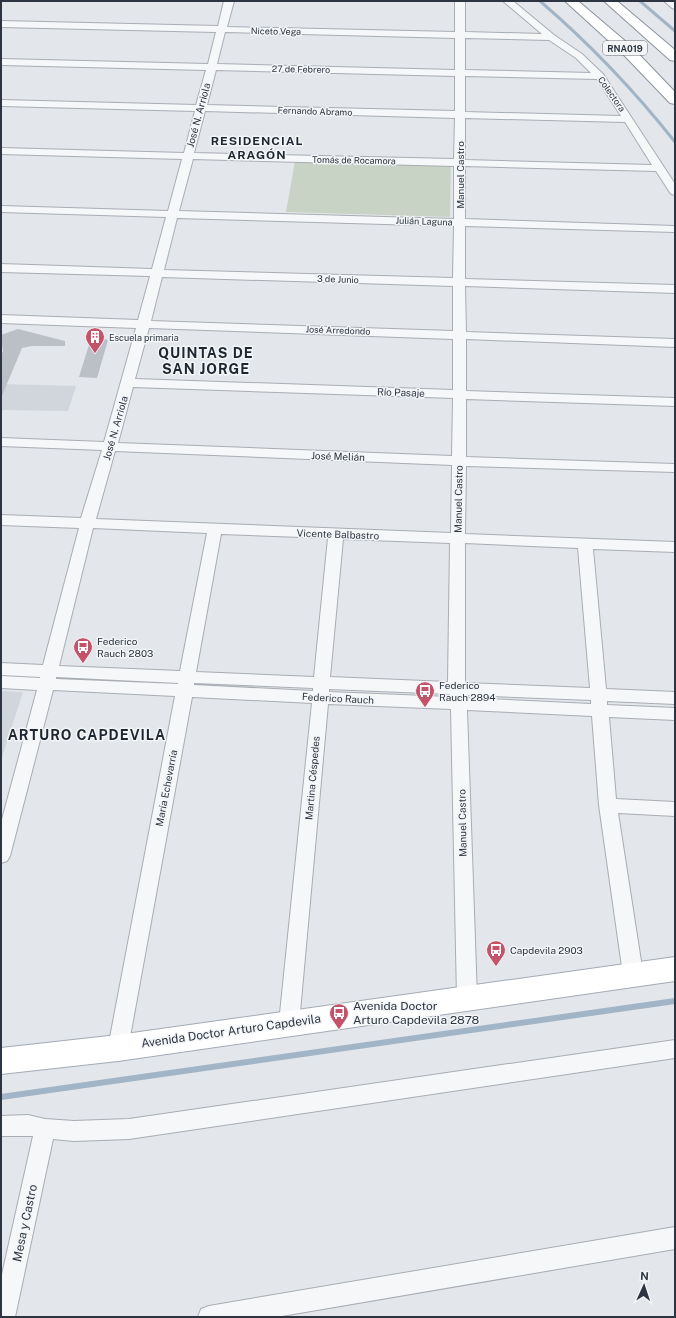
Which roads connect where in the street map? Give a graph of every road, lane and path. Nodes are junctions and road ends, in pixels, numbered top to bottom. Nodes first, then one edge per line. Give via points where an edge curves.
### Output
1 (229, 1) edge
2 (460, 1) edge
3 (508, 1) edge
4 (571, 1) edge
5 (610, 1) edge
6 (669, 1) edge
7 (675, 6) edge
8 (1, 24) edge
9 (221, 29) junction
10 (460, 35) junction
11 (551, 37) junction
12 (675, 57) edge
13 (1, 62) edge
14 (211, 67) junction
15 (460, 73) junction
16 (600, 76) junction
17 (675, 100) edge
18 (1, 103) edge
19 (200, 108) junction
20 (460, 115) junction
21 (629, 119) junction
22 (1, 151) edge
23 (188, 156) junction
24 (459, 163) junction
25 (659, 168) junction
26 (675, 192) edge
27 (1, 209) edge
28 (172, 214) junction
29 (460, 222) junction
30 (675, 229) edge
31 (1, 268) edge
32 (157, 273) junction
33 (459, 282) junction
34 (675, 289) edge
35 (1, 319) edge
36 (143, 324) junction
37 (459, 334) junction
38 (675, 343) edge
39 (128, 383) junction
40 (458, 394) junction
41 (675, 402) edge
42 (1, 442) edge
43 (109, 447) junction
44 (459, 461) junction
45 (675, 468) edge
46 (1, 520) edge
47 (87, 524) junction
48 (215, 528) junction
49 (336, 534) junction
50 (458, 539) junction
51 (584, 543) junction
52 (675, 547) edge
53 (1, 669) edge
54 (48, 678) junction
55 (1, 682) edge
56 (185, 685) junction
57 (321, 691) junction
58 (459, 697) junction
59 (675, 698) edge
60 (598, 704) junction
61 (675, 714) edge
62 (608, 805) junction
63 (675, 809) edge
64 (4, 836) edge
65 (1, 856) edge
66 (675, 969) edge
67 (633, 974) junction
68 (467, 998) junction
69 (289, 1023) junction
70 (118, 1048) junction
71 (675, 1049) edge
72 (1, 1061) edge
73 (1, 1126) edge
74 (45, 1129) junction
75 (675, 1238) edge
76 (4, 1317) edge
77 (209, 1317) edge

1 - 9 street, José N. Arriola
2 - 10 street, Manuel Castro
3 - 11 street, Colectora
4 - 17 main road, RNA019 via 626,49
5 - 12 main road, RNA019
6 - 7 street
8 - 9 street, Niceto Vega
9 - 10 street, Niceto Vega
9 - 14 street, José N. Arriola
10 - 11 street, Niceto Vega
10 - 15 street, Manuel Castro
11 - 16 street, Colectora via 579,56
13 - 14 street, 27 de Febrero
14 - 15 street, 27 de Febrero
14 - 19 street, José N. Arriola
15 - 16 street, 27 de Febrero
15 - 20 street, Manuel Castro
16 - 21 street, Colectora
18 - 19 street, Fernando Abramo
19 - 20 street, Fernando Abramo
19 - 23 street, José N. Arriola
20 - 21 street, Fernando Abramo
20 - 24 street, Manuel Castro
21 - 25 street, Colectora
22 - 23 street, Tomás de Rocamora
23 - 24 street, Tomás de Rocamora
23 - 28 street, José N. Arriola
24 - 25 street, Tomás de Rocamora
24 - 29 street, Manuel Castro
25 - 26 street, Colectora
27 - 28 street, Julián Laguna
28 - 29 street, Julián Laguna
28 - 32 street, José N. Arriola
29 - 30 street, Julián Laguna
29 - 33 street, Manuel Castro
31 - 32 street, 3 de Junio
32 - 33 street, 3 de Junio
32 - 36 street, José N. Arriola
33 - 34 street, 3 de Junio
33 - 37 street, Manuel Castro
35 - 36 street, José Arredondo
36 - 37 street, José Arredondo
36 - 39 street, José N. Arriola
37 - 38 street, José Arredondo
37 - 40 street, Manuel Castro
39 - 40 street, Río Pasaje
39 - 43 street, José N. Arriola
40 - 41 street, Río Pasaje
40 - 44 street, Manuel Castro
42 - 43 street, José Melián
43 - 44 street, José Melián
43 - 47 street, José N. Arriola
44 - 45 street, José Melián
44 - 50 street, Manuel Castro
46 - 47 street, Vicente Balbastro
47 - 48 street, Vicente Balbastro
47 - 54 street, José N. Arriola
48 - 49 street, Vicente Balbastro
48 - 56 street, María Echevarría
49 - 50 street, Vicente Balbastro
49 - 57 street, Martina Céspedes
50 - 51 street, Vicente Balbastro
50 - 58 street, Manuel Castro via 456,679
51 - 52 street, Vicente Balbastro
51 - 60 street
53 - 54 street, Federico Rauch
54 - 55 street, Federico Rauch
54 - 56 street, Federico Rauch
54 - 64 street, José N. Arriola
56 - 57 street, Federico Rauch
56 - 70 street, María Echevarría
57 - 58 street, Federico Rauch
57 - 69 street, Martina Céspedes
58 - 60 street, Federico Rauch
58 - 68 street, Manuel Castro
59 - 60 street, Federico Rauch
60 - 61 street, Federico Rauch
60 - 62 street
62 - 63 street
62 - 67 street
64 - 65 street, José N. Arriola
66 - 67 main road, Avenida Doctor Arturo Capdevila
67 - 68 main road, Avenida Doctor Arturo Capdevila
68 - 69 main road, Avenida Doctor Arturo Capdevila
69 - 70 main road, Avenida Doctor Arturo Capdevila
70 - 72 main road, Avenida Doctor Arturo Capdevila
71 - 74 street via 129,1129
73 - 74 street via 28,1125
74 - 76 street, Mesa y Castro
75 - 77 street

